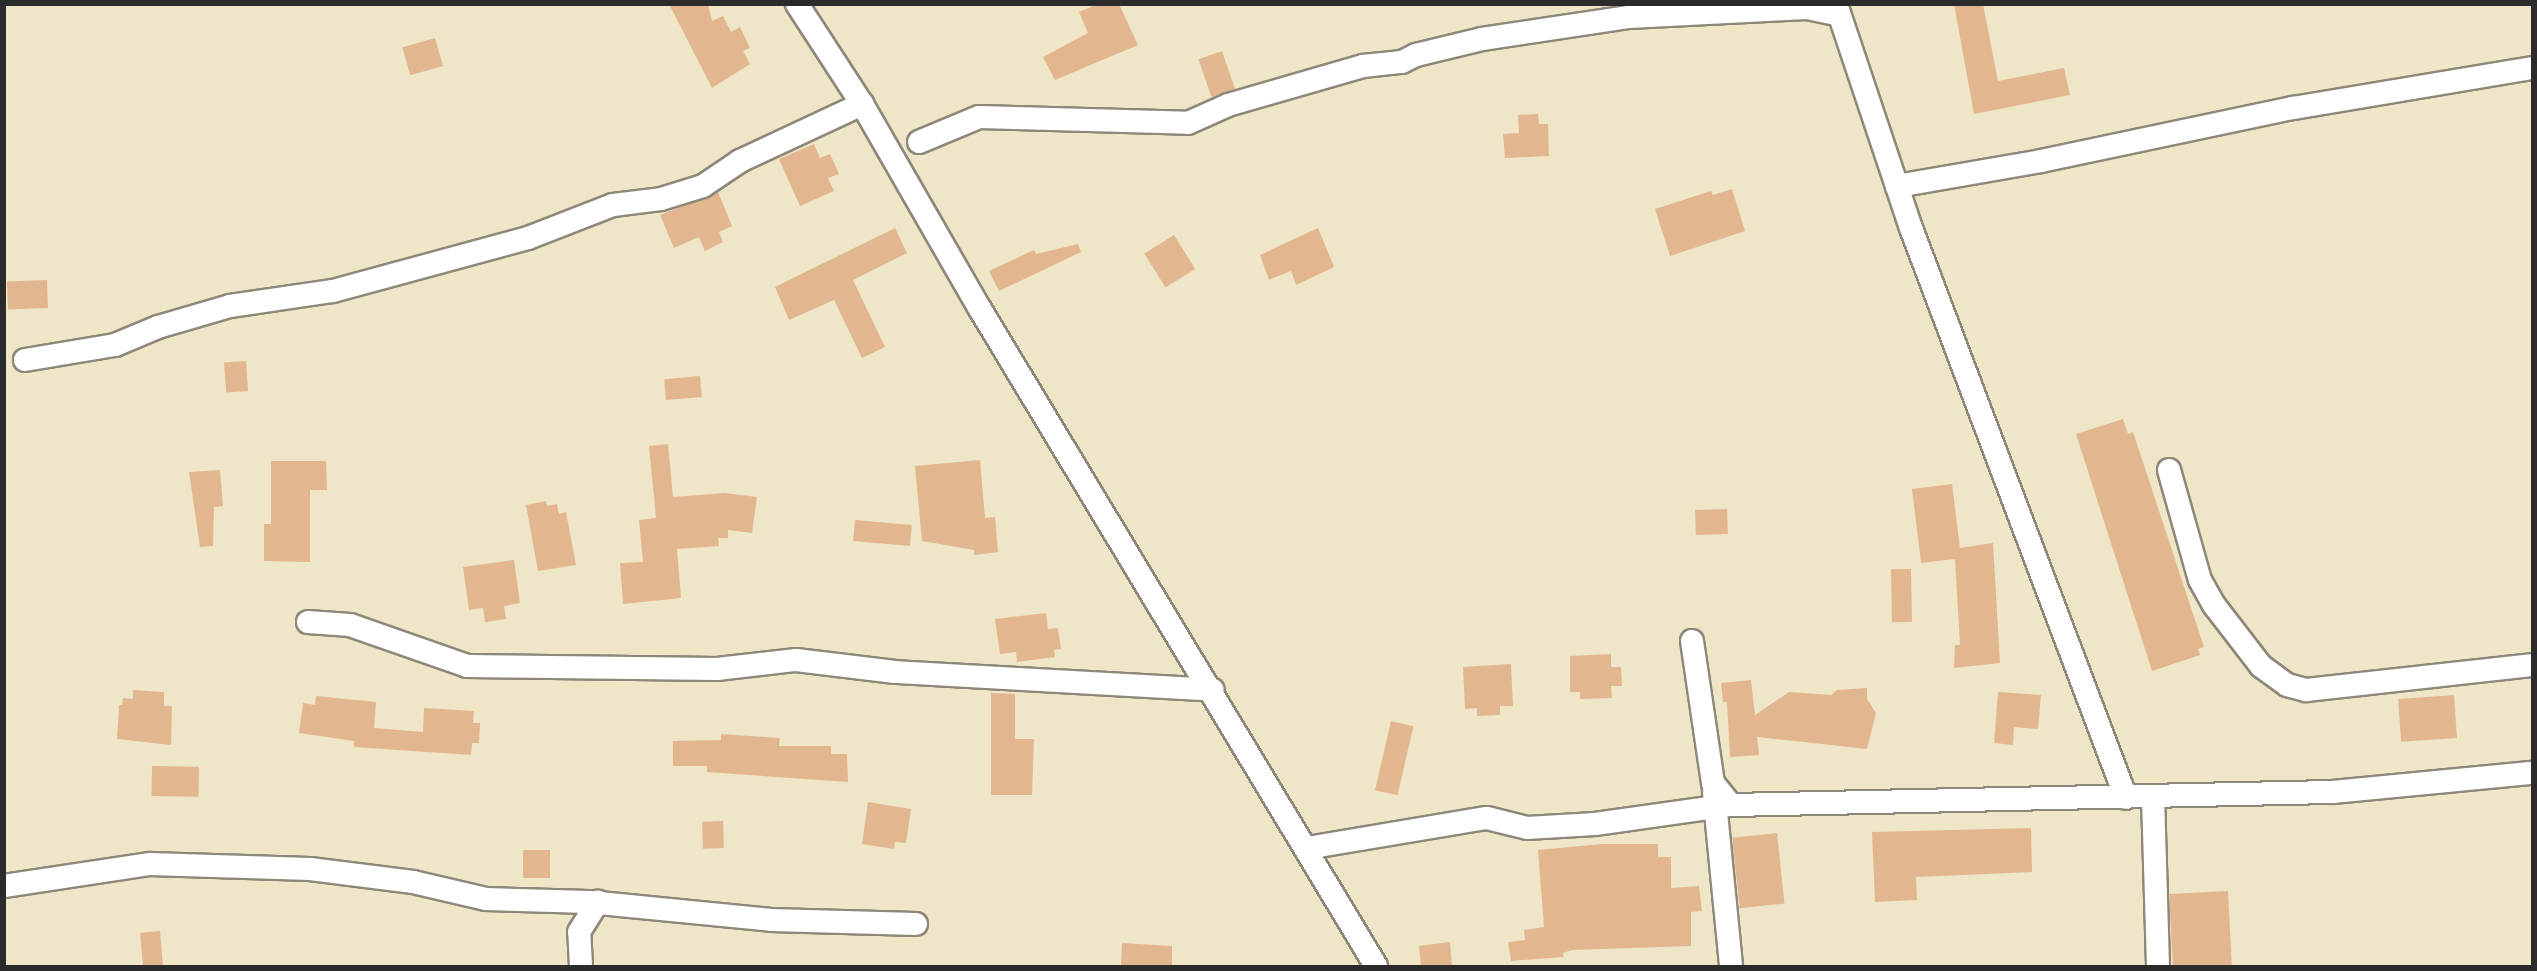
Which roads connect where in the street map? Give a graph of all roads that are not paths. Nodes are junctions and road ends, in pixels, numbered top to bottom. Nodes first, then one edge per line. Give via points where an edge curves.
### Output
1 (797, 4) edge
2 (1811, 6) edge
3 (1838, 10) edge
4 (2532, 68) edge
5 (862, 104) junction
6 (919, 142) dead end
7 (1897, 186) junction
8 (25, 360) dead end
9 (2169, 470) dead end
10 (308, 622) dead end
11 (1692, 641) dead end
12 (2532, 665) edge
13 (1212, 690) junction
14 (2532, 773) edge
15 (1720, 797) junction
16 (2153, 797) junction
17 (2126, 798) junction
18 (1347, 841) junction
19 (1306, 848) junction
20 (1326, 881) junction
21 (4, 886) edge
22 (563, 901) junction
23 (598, 902) junction
24 (916, 924) dead end
25 (579, 932) junction
26 (581, 966) edge
27 (1376, 966) edge
28 (1731, 966) edge
29 (2158, 966) edge

1 - 5 street
2 - 3 street
2 - 6 street via 1677,12 1482,39 1228,105 1188,123 979,117
3 - 7 street
4 - 7 street via 2293,108 2041,161
5 - 8 street via 740,161 703,186 671,196 613,205 528,238 333,291 220,309 158,327 115,345
5 - 13 street via 980,309
7 - 17 street
9 - 12 street via 2200,580 2261,666 2287,685 2306,690
10 - 13 street via 350,625 466,666 717,669 796,660 895,672
11 - 15 street
13 - 19 street
14 - 16 street via 2333,792
15 - 17 street
15 - 18 street via 1595,824 1527,828 1487,818
15 - 28 street
16 - 17 street
16 - 29 street
18 - 19 street
18 - 20 street via 1330,859
19 - 20 street
20 - 27 street
21 - 22 street via 150,864 310,868 413,882 486,898
22 - 23 street
22 - 25 street
23 - 24 street via 771,920
23 - 25 street
25 - 26 street

